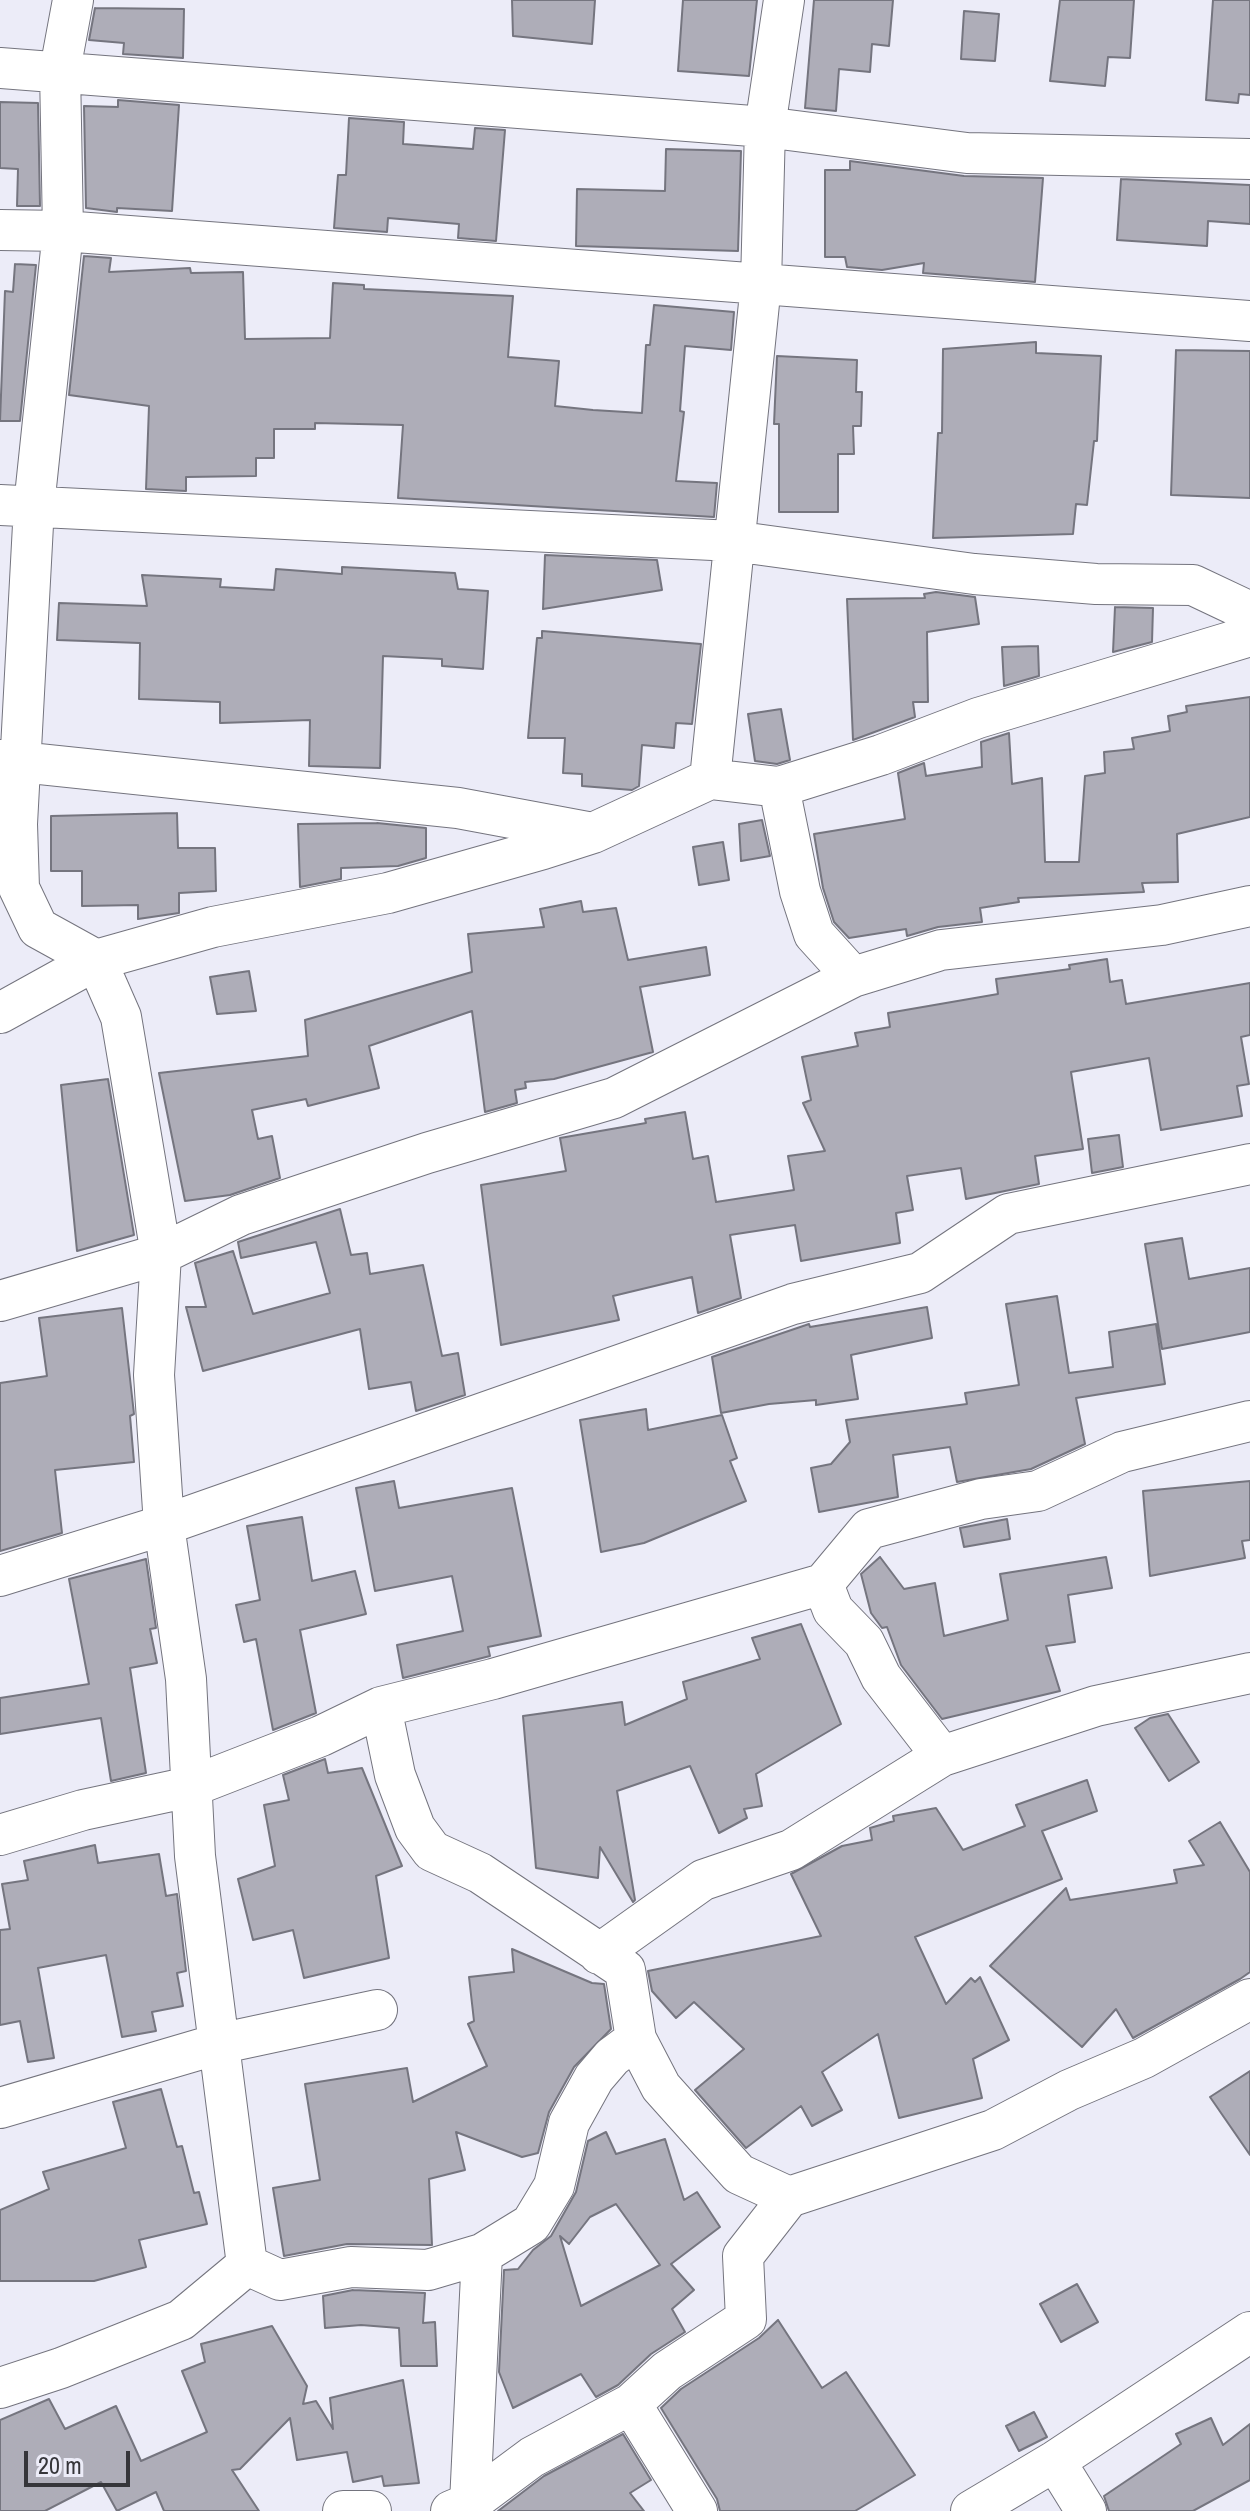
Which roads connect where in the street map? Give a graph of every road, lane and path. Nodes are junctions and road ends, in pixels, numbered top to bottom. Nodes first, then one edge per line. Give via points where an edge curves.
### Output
1 (73, 0) edge
2 (784, 0) edge
3 (0, 68) edge
4 (60, 70) junction
5 (765, 127) junction
6 (1250, 159) edge
7 (0, 230) edge
8 (63, 231) junction
9 (761, 284) junction
10 (1250, 321) edge
11 (17, 505) edge
12 (733, 541) junction
13 (1250, 612) edge
14 (1250, 636) edge
15 (11, 761) edge
16 (710, 779) junction
17 (779, 787) junction
18 (593, 833) junction
19 (1250, 906) edge
20 (96, 960) junction
21 (853, 977) junction
22 (0, 1013) edge
23 (1250, 1164) edge
24 (161, 1254) junction
25 (0, 1301) edge
26 (1250, 1421) edge
27 (164, 1525) junction
28 (0, 1576) edge
29 (823, 1584) junction
30 (1250, 1673) edge
31 (381, 1707) junction
32 (942, 1756) junction
33 (190, 1787) junction
34 (0, 1835) edge
35 (599, 1954) junction
36 (1250, 1999) edge
37 (377, 2010) dead end
38 (636, 2039) junction
39 (218, 2044) junction
40 (0, 2108) edge
41 (789, 2197) junction
42 (482, 2254) junction
43 (247, 2265) junction
44 (1250, 2332) edge
45 (0, 2388) edge
46 (631, 2404) junction
47 (1055, 2461) junction
48 (465, 2508) edge
49 (343, 2511) edge
50 (371, 2511) edge
51 (697, 2511) edge
52 (971, 2511) edge
53 (1086, 2511) edge

1 - 4 street
2 - 5 street
3 - 4 street
4 - 5 street
4 - 8 street
5 - 6 street via 967,153
5 - 9 street
7 - 8 street
8 - 9 street
8 - 11 street
9 - 10 street
9 - 12 street
11 - 12 street
11 - 15 street
12 - 13 street via 974,574 1193,585
12 - 16 street
14 - 17 street via 978,718
15 - 18 street via 458,808
15 - 20 street via 19,888 38,928
16 - 17 street
16 - 18 street
17 - 21 street via 814,934
18 - 20 street via 388,893 213,927
19 - 21 street via 1162,925 941,950
20 - 22 street
20 - 24 street via 121,1017
21 - 24 street via 614,1098 241,1215
23 - 27 street via 1008,1214 920,1273 793,1304
24 - 25 street
24 - 27 street via 154,1375
26 - 29 street via 1122,1452 1038,1491 981,1499 869,1529
27 - 28 street
27 - 33 street via 186,1679
29 - 31 street
29 - 32 street via 833,1610 864,1642 881,1677
30 - 32 street via 1096,1706
31 - 33 street
31 - 35 street via 395,1775 415,1828 432,1851 480,1873
32 - 35 street via 791,1850 703,1880
33 - 34 street
33 - 39 street
35 - 38 street via 625,1970
36 - 41 street via 1144,2058 993,2130
37 - 39 street
38 - 41 street via 661,2087 739,2174
38 - 42 street via 594,2078 569,2123 554,2186 531,2224
39 - 40 street
39 - 43 street
41 - 46 street via 743,2256 746,2319 667,2371
42 - 43 street via 428,2270 351,2267 280,2280
42 - 48 street
43 - 45 street via 181,2320
44 - 47 street
46 - 48 street via 532,2457
46 - 51 street
47 - 52 street
47 - 53 street
49 - 50 street

